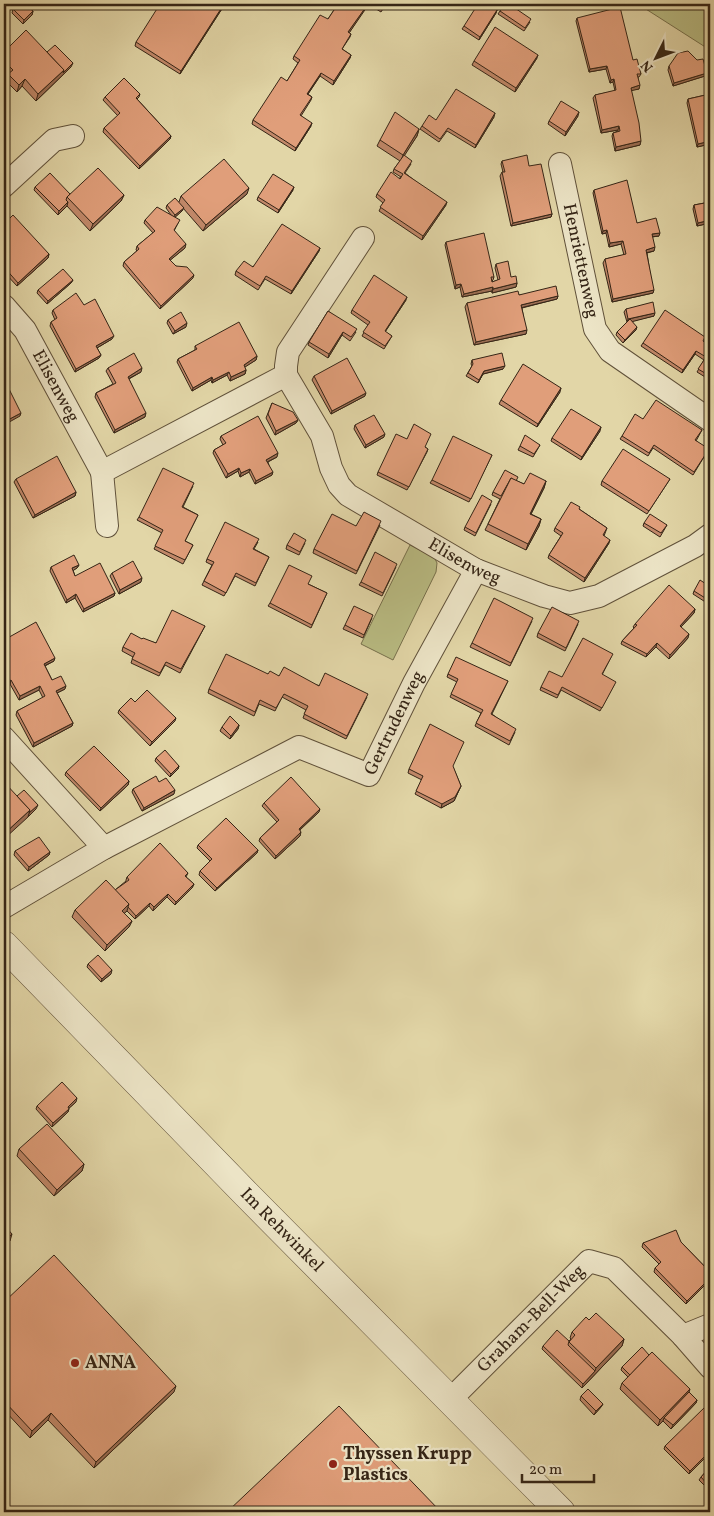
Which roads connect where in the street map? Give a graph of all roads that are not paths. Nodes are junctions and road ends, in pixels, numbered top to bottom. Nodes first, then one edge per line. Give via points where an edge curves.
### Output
1 (73, 136) dead end
2 (560, 164) dead end
3 (4, 186) edge
4 (363, 238) dead end
5 (4, 306) edge
6 (286, 375) junction
7 (710, 420) edge
8 (102, 472) junction
9 (107, 526) dead end
10 (710, 535) edge
11 (476, 570) junction
12 (4, 738) edge
13 (104, 848) junction
14 (4, 907) edge
15 (4, 945) edge
16 (710, 1325) edge
17 (683, 1336) junction
18 (710, 1367) edge
19 (450, 1400) junction
20 (561, 1512) edge

1 - 3 street via 54,140
2 - 7 street, Henriettenweg via 595,329 610,351
4 - 6 street via 288,352
5 - 8 street, Elisenweg via 24,330
6 - 8 street
6 - 11 street, Elisenweg via 322,436 331,468 348,495
8 - 9 street, Elisenweg
10 - 11 street, Elisenweg via 599,596 570,603
11 - 13 street, Gertrudenweg via 368,775 298,747
12 - 13 street
13 - 14 street, Gertrudenweg
15 - 19 street, Im Rehwinkel
16 - 17 street
17 - 18 street, Graham-Bell-Weg
17 - 19 street, Graham-Bell-Weg via 614,1268 589,1261
19 - 20 street, Im Rehwinkel

